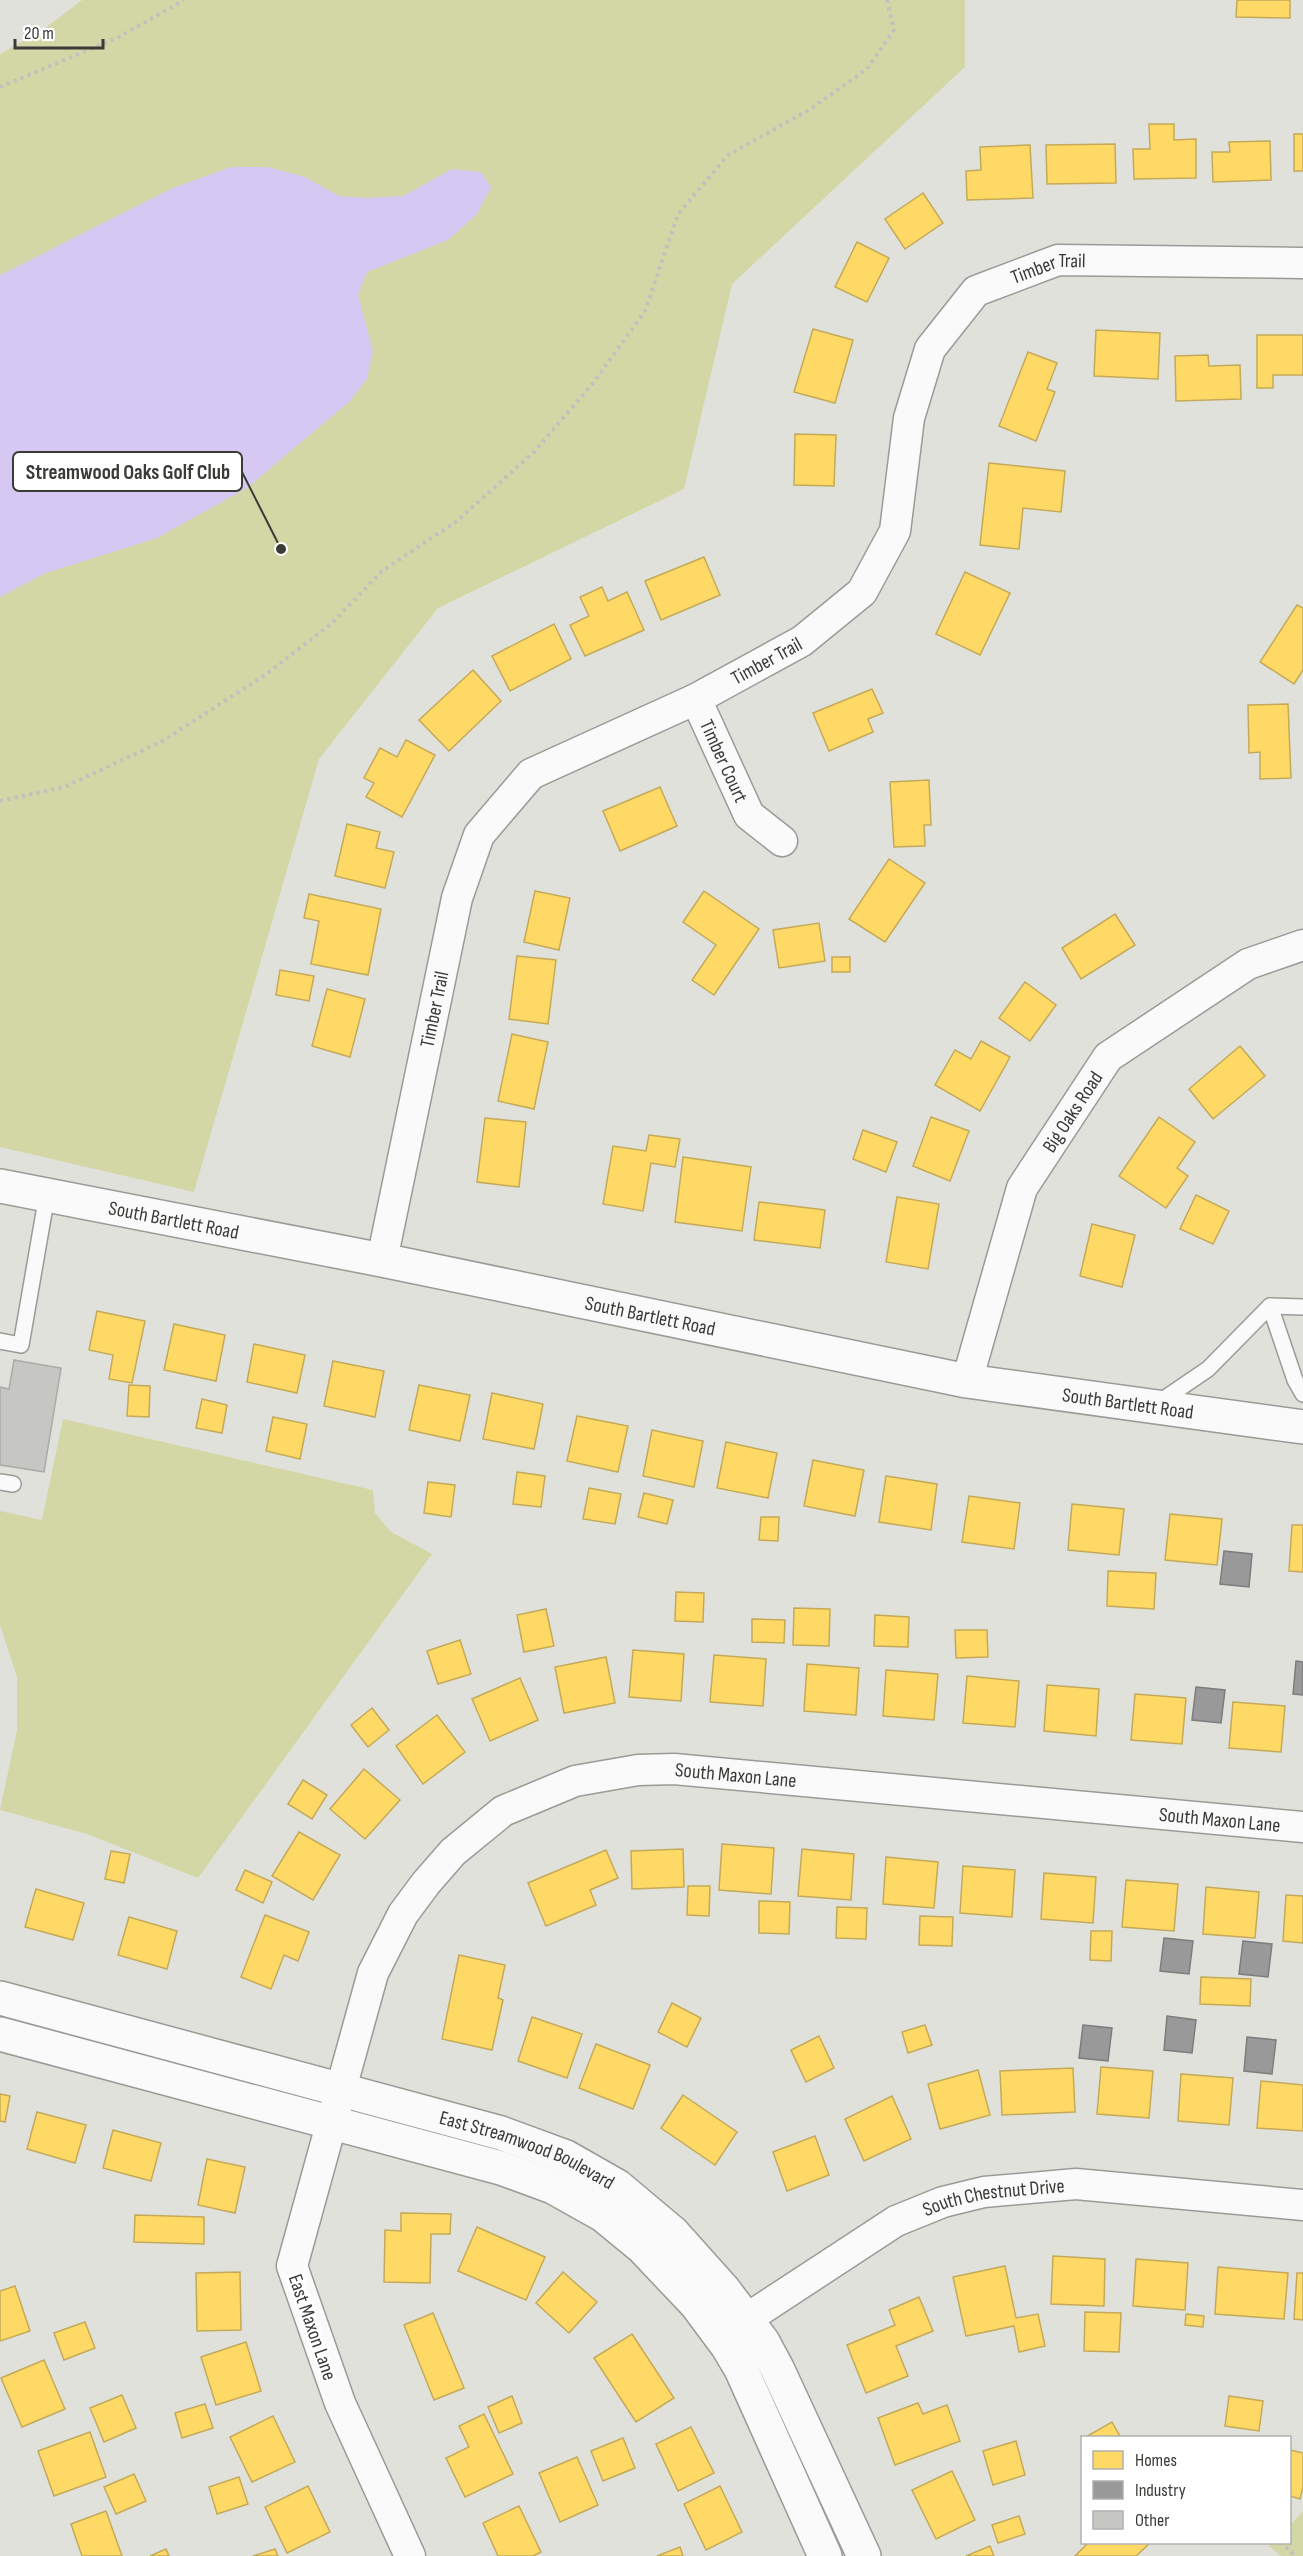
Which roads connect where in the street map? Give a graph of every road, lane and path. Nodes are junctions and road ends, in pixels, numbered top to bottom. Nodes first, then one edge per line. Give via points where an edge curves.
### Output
1 (184, 0) edge
2 (887, 0) edge
3 (0, 87) edge
4 (1303, 263) edge
5 (696, 699) junction
6 (0, 801) edge
7 (782, 841) dead end
8 (1303, 945) edge
9 (0, 1186) edge
10 (47, 1195) junction
11 (382, 1260) junction
12 (1270, 1306) junction
13 (1303, 1308) edge
14 (0, 1341) edge
15 (967, 1380) junction
16 (1303, 1394) edge
17 (1153, 1406) junction
18 (1303, 1427) edge
19 (1303, 1827) edge
20 (0, 1998) edge
21 (0, 2034) edge
22 (342, 2088) junction
23 (332, 2122) junction
24 (1303, 2205) edge
25 (747, 2319) junction
26 (720, 2336) junction
27 (1282, 2544) edge
28 (410, 2556) edge
29 (825, 2556) edge
30 (864, 2556) edge
31 (1296, 2556) edge

1 - 3 path via 119,37
2 - 6 path via 894,30 867,69 809,110 728,155 678,214 645,311 594,382 534,452 457,521 382,572 331,624 265,675 161,742 64,787
4 - 5 street, Timber Trail via 1058,260 976,291 930,349 909,418 895,531 861,592 802,641
5 - 7 street, Timber Court via 749,816
5 - 11 street, Timber Trail via 531,774 479,835 457,898
8 - 15 street, Big Oaks Road via 1248,964 1108,1057 1022,1188
9 - 10 street, South Bartlett Road
10 - 11 street, South Bartlett Road
10 - 14 lane via 21,1345
11 - 15 street, South Bartlett Road
12 - 13 lane
12 - 16 lane
12 - 17 lane via 1208,1369
15 - 17 street, South Bartlett Road
17 - 18 street, South Bartlett Road
19 - 22 street, South Maxon Lane via 674,1769 638,1770 575,1781 503,1811 453,1852 426,1883 403,1914 373,1973
20 - 22 street, East Streamwood Boulevard
21 - 23 street, East Streamwood Boulevard
22 - 23 street, East Maxon Lane
22 - 25 street, East Streamwood Boulevard via 520,2139 589,2169 651,2212
23 - 26 street, East Streamwood Boulevard via 501,2168 584,2202 642,2247 696,2304
23 - 28 street, East Maxon Lane via 292,2266 339,2403
24 - 25 street, South Chestnut Drive via 1076,2184 984,2192 943,2202 896,2221
25 - 26 street, South Chestnut Drive
25 - 30 street, East Streamwood Boulevard via 777,2368
26 - 29 street, East Streamwood Boulevard via 752,2394
27 - 31 path

